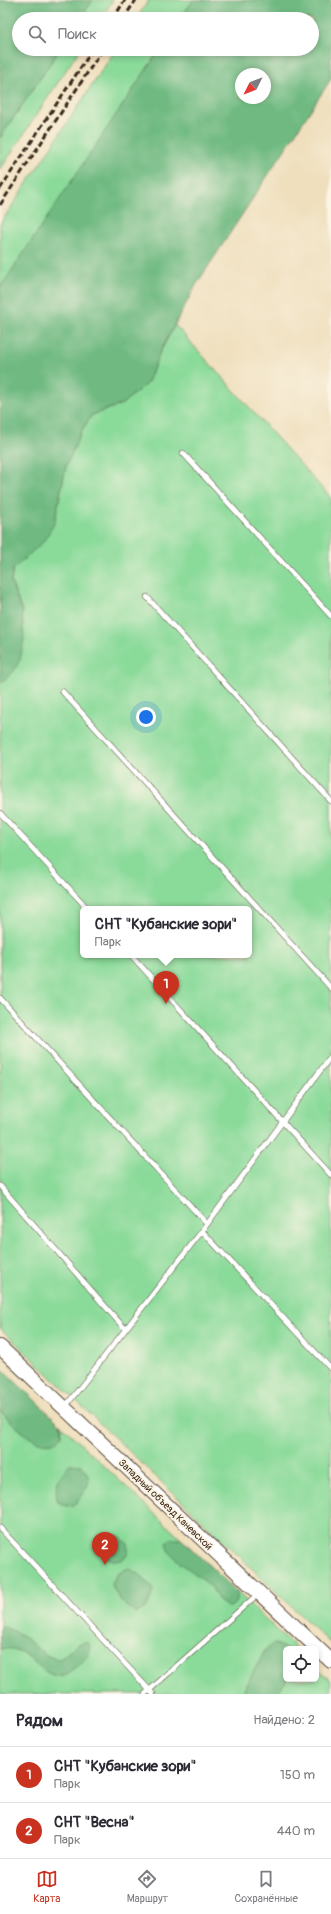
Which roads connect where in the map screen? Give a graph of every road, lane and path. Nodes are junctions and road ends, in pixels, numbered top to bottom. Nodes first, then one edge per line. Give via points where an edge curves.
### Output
1 (183, 453) dead end
2 (146, 596) dead end
3 (331, 616) edge
4 (62, 691) dead end
5 (331, 801) edge
6 (0, 812) edge
7 (85, 906) edge
8 (133, 958) edge
9 (331, 988) edge
10 (0, 998) edge
11 (331, 1056) edge
12 (283, 1121) junction
13 (331, 1175) edge
14 (0, 1186) edge
15 (207, 1224) junction
16 (202, 1231) junction
17 (125, 1329) junction
18 (0, 1347) edge
19 (331, 1369) edge
20 (64, 1407) junction
21 (0, 1528) edge
22 (260, 1593) junction
23 (331, 1661) edge
24 (151, 1692) edge
25 (145, 1694) edge

1 - 3 lane
2 - 5 lane
4 - 9 lane
6 - 7 lane
8 - 12 lane
10 - 15 lane
11 - 12 lane
12 - 13 lane
12 - 15 lane
14 - 17 lane
15 - 16 lane
16 - 17 lane
16 - 19 lane
17 - 20 lane
18 - 20 main road, Западный объезд Каневской
20 - 22 main road, Западный объезд Каневской
21 - 24 lane
22 - 23 main road, Западный объезд Каневской
22 - 24 lane
24 - 25 lane

